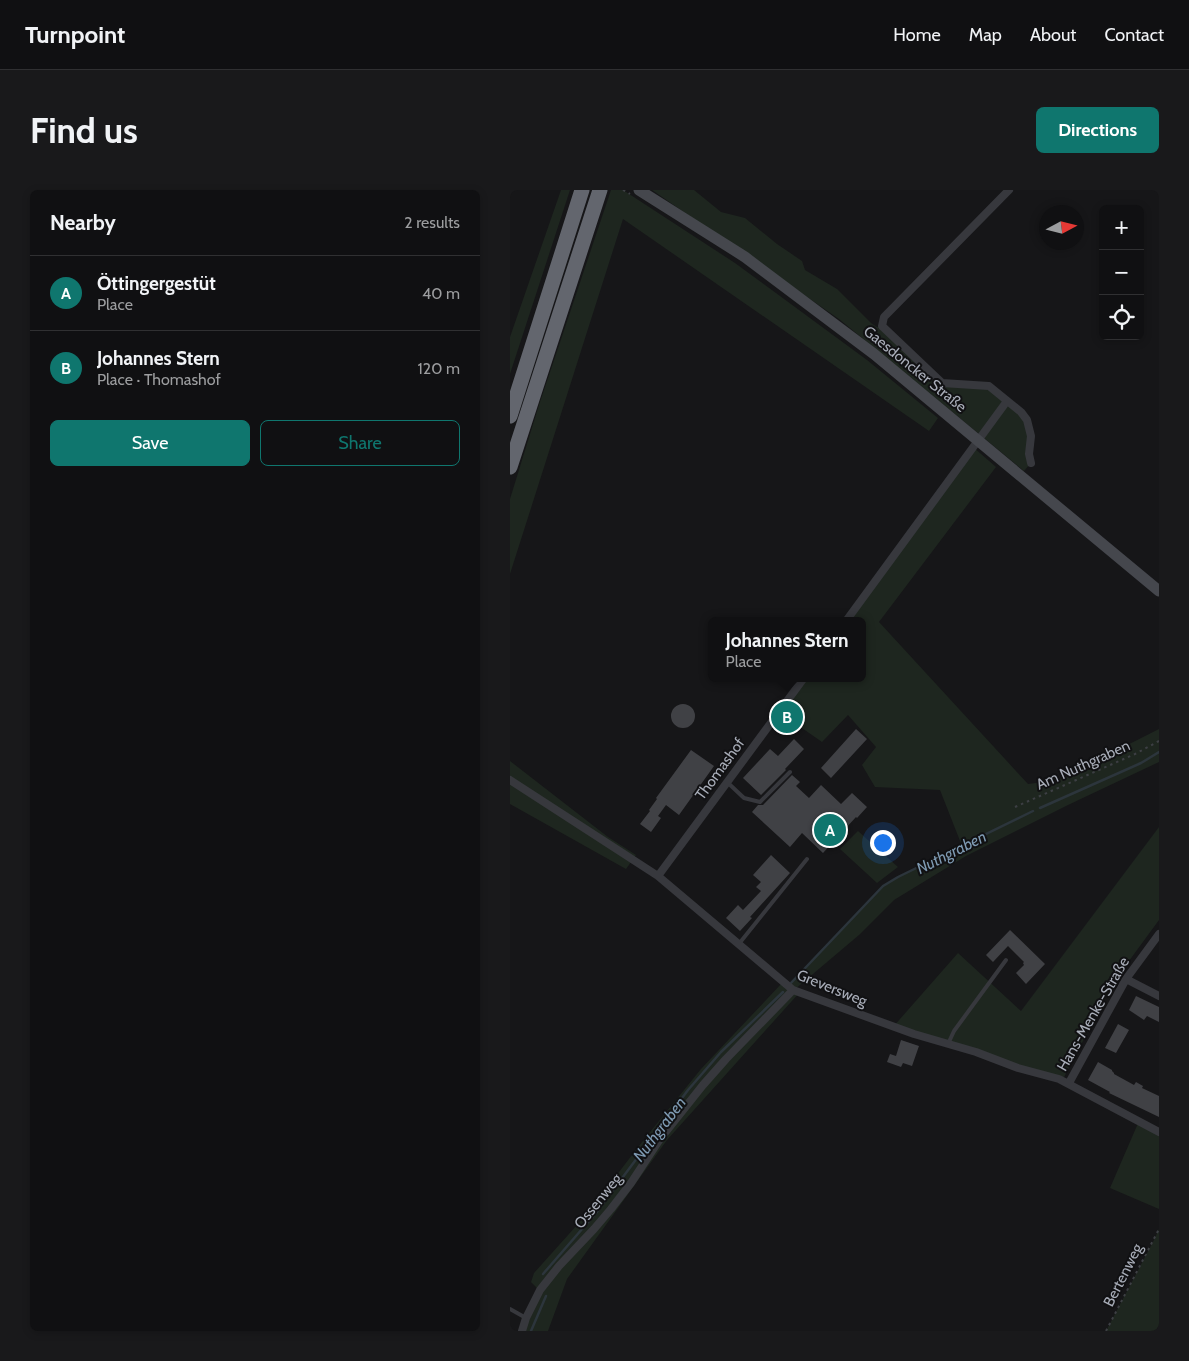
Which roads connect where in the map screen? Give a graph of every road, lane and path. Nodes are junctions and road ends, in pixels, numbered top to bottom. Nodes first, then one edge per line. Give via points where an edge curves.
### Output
1 (582, 190) edge
2 (600, 190) edge
3 (639, 190) edge
4 (1009, 190) edge
5 (1007, 401) junction
6 (510, 416) edge
7 (978, 439) junction
8 (1031, 463) dead end
9 (510, 467) edge
10 (1159, 591) edge
11 (849, 617) edge
12 (801, 682) edge
13 (1159, 741) edge
14 (790, 772) dead end
15 (510, 780) edge
16 (727, 782) junction
17 (1014, 807) dead end
18 (807, 859) dead end
19 (658, 876) junction
20 (1159, 934) edge
21 (738, 945) junction
22 (1006, 960) dead end
23 (1126, 979) junction
24 (794, 990) junction
25 (1159, 996) edge
26 (948, 1044) junction
27 (1069, 1084) junction
28 (1159, 1132) edge
29 (1159, 1230) edge
30 (510, 1308) edge
31 (526, 1318) junction
32 (522, 1331) edge
33 (1106, 1331) edge

1 - 6 highway
2 - 9 highway
3 - 7 main road, Gaesdoncker Straße via 753,263 874,354
4 - 5 street via 884,317 882,326 942,383 989,386
5 - 7 street
5 - 8 street via 1027,420 1031,436
7 - 10 main road, Gaesdoncker Straße
7 - 11 street
12 - 16 street, Thomashof
13 - 17 path, Am Nuthgraben
14 - 16 lane via 760,802 744,798
15 - 19 street, Greversweg
16 - 19 street, Thomashof
18 - 21 lane
19 - 21 street, Greversweg
20 - 23 street, Hans-Menke-Straße
21 - 24 street, Greversweg
22 - 26 lane
23 - 25 street
23 - 27 street, Hans-Menke-Straße
24 - 26 street, Greversweg
24 - 31 street, Ossenweg via 703,1085 660,1138 611,1209 540,1290
26 - 27 street, Greversweg
27 - 28 street, Greversweg
29 - 33 path, Bertenweg
30 - 31 lane
31 - 32 street, Ossenweg

